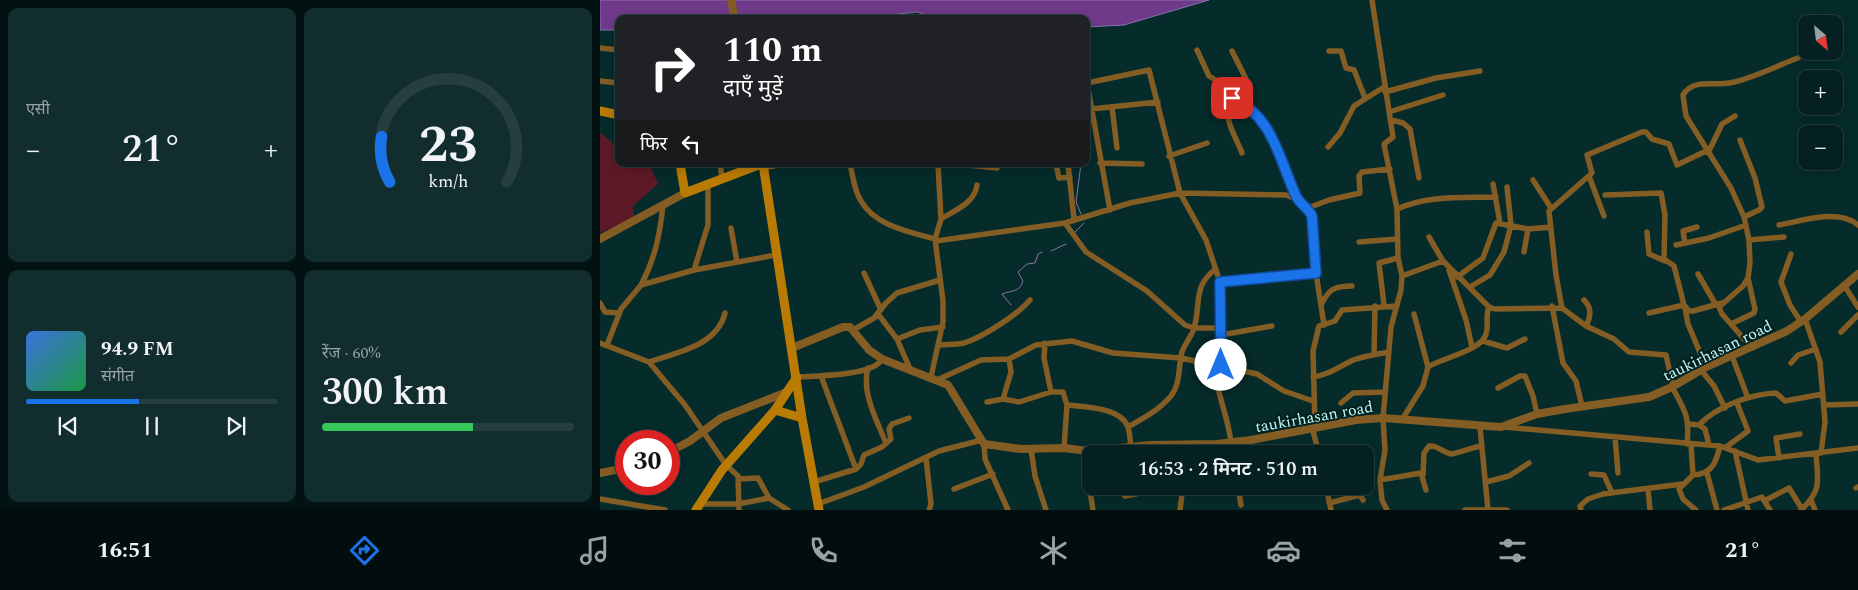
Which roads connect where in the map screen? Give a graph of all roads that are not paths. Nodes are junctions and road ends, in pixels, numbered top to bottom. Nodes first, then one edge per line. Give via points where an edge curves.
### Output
1 (731, 0) edge
2 (1372, 0) edge
3 (734, 15) edge
4 (600, 48) edge
5 (615, 50) edge
6 (1197, 50) dead end
7 (1232, 51) dead end
8 (1329, 51) dead end
9 (1798, 58) dead end
10 (1480, 71) dead end
11 (600, 81) edge
12 (1090, 82) edge
13 (615, 83) edge
14 (1384, 89) junction
15 (1237, 93) junction
16 (1443, 95) dead end
17 (1232, 98) junction
18 (1365, 98) junction
19 (1090, 100) edge
20 (1158, 102) junction
21 (1112, 107) junction
22 (1091, 109) junction
23 (600, 111) edge
24 (1389, 112) junction
25 (615, 114) edge
26 (1735, 116) dead end
27 (1391, 120) junction
28 (1740, 140) dead end
29 (1207, 143) dead end
30 (1328, 147) dead end
31 (1117, 148) dead end
32 (1707, 152) junction
33 (1242, 153) dead end
34 (1169, 156) junction
35 (1100, 163) junction
36 (1142, 164) dead end
37 (681, 167) edge
38 (720, 167) edge
39 (756, 167) edge
40 (762, 167) edge
41 (851, 167) edge
42 (938, 167) edge
43 (990, 167) edge
44 (1057, 167) edge
45 (1068, 167) edge
46 (997, 168) dead end
47 (1390, 169) junction
48 (1589, 176) junction
49 (1070, 177) junction
50 (722, 178) junction
51 (1419, 178) dead end
52 (1533, 180) dead end
53 (708, 184) junction
54 (1493, 184) dead end
55 (978, 185) dead end
56 (1508, 187) dead end
57 (685, 193) junction
58 (1180, 193) junction
59 (1605, 195) dead end
60 (1496, 197) junction
61 (1296, 198) junction
62 (664, 205) junction
63 (1308, 208) junction
64 (1551, 208) junction
65 (1397, 209) junction
66 (1110, 210) junction
67 (1604, 216) dead end
68 (1744, 217) junction
69 (941, 219) junction
70 (1074, 220) junction
71 (1065, 223) junction
72 (1500, 223) junction
73 (1779, 224) dead end
74 (1511, 225) junction
75 (1746, 225) junction
76 (1858, 225) edge
77 (1697, 226) dead end
78 (1551, 227) junction
79 (731, 228) dead end
80 (1528, 229) junction
81 (1647, 232) dead end
82 (1429, 237) dead end
83 (1784, 237) dead end
84 (600, 239) edge
85 (1397, 239) junction
86 (936, 240) junction
87 (1749, 240) junction
88 (1359, 242) dead end
89 (1685, 243) junction
90 (1676, 245) dead end
91 (1524, 252) dead end
92 (776, 254) junction
93 (1791, 254) dead end
94 (1398, 258) junction
95 (1665, 261) junction
96 (737, 262) junction
97 (1443, 262) junction
98 (1448, 268) junction
99 (1216, 269) junction
100 (694, 270) junction
101 (864, 273) dead end
102 (1316, 273) junction
103 (1698, 274) dead end
104 (1858, 274) edge
105 (1402, 276) junction
106 (1458, 277) junction
107 (1748, 278) junction
108 (940, 280) junction
109 (1220, 282) junction
110 (642, 285) junction
111 (1844, 285) junction
112 (1352, 286) dead end
113 (1470, 287) junction
114 (1030, 300) dead end
115 (1584, 300) dead end
116 (600, 303) edge
117 (1719, 304) junction
118 (1321, 305) junction
119 (1374, 306) junction
120 (1384, 306) junction
121 (1397, 306) junction
122 (1552, 306) junction
123 (1684, 306) junction
124 (1488, 307) junction
125 (1858, 307) edge
126 (1562, 308) junction
127 (879, 312) junction
128 (618, 313) junction
129 (725, 313) dead end
130 (1649, 313) dead end
131 (1414, 314) dead end
132 (1858, 316) edge
133 (1803, 320) junction
134 (1731, 324) junction
135 (1324, 325) junction
136 (1272, 326) dead end
137 (1586, 326) junction
138 (943, 327) junction
139 (1220, 328) junction
140 (853, 330) junction
141 (1193, 331) junction
142 (1841, 332) dead end
143 (1221, 336) junction
144 (897, 339) junction
145 (1525, 339) dead end
146 (1483, 341) junction
147 (600, 342) edge
148 (1044, 343) junction
149 (940, 344) junction
150 (607, 345) junction
151 (1472, 347) junction
152 (792, 348) junction
153 (1752, 348) junction
154 (1816, 349) junction
155 (1389, 352) junction
156 (1374, 354) junction
157 (1732, 356) junction
158 (1181, 358) junction
159 (882, 359) junction
160 (1009, 359) junction
161 (649, 362) junction
162 (1791, 362) dead end
163 (1218, 365) junction
164 (1428, 367) junction
165 (868, 368) junction
166 (910, 369) junction
167 (1704, 369) junction
168 (821, 376) junction
169 (797, 377) junction
170 (1313, 377) junction
171 (934, 378) junction
172 (1672, 387) junction
173 (1498, 388) dead end
174 (788, 392) junction
175 (1051, 392) junction
176 (1384, 392) junction
177 (1823, 394) junction
178 (1748, 398) junction
179 (1003, 400) junction
180 (1313, 401) junction
181 (988, 402) dead end
182 (1341, 403) dead end
183 (1737, 403) junction
184 (1858, 404) edge
185 (1067, 405) junction
186 (1824, 405) junction
187 (1582, 406) junction
188 (1725, 408) junction
189 (775, 410) junction
190 (1537, 414) junction
191 (802, 418) junction
192 (909, 418) dead end
193 (1382, 418) junction
194 (1403, 418) junction
195 (1689, 424) junction
196 (1700, 425) junction
197 (1128, 427) junction
198 (1314, 427) junction
199 (1480, 427) junction
200 (1501, 427) junction
201 (704, 430) junction
202 (1800, 434) dead end
203 (1615, 437) junction
204 (983, 442) junction
205 (886, 443) junction
206 (1233, 443) junction
207 (1181, 444) joint
208 (1689, 444) junction
209 (1131, 445) edge
210 (1164, 445) edge
211 (1317, 445) edge
212 (1709, 445) junction
213 (1482, 446) junction
214 (1723, 446) junction
215 (680, 447) edge
216 (1032, 448) junction
217 (1064, 448) junction
218 (1858, 448) edge
219 (1082, 450) edge
220 (1735, 451) junction
221 (1818, 454) junction
222 (926, 458) junction
223 (1779, 458) junction
224 (1529, 463) dead end
225 (726, 465) junction
226 (856, 469) junction
227 (615, 470) edge
228 (600, 473) edge
229 (1618, 473) dead end
230 (1707, 473) junction
231 (993, 474) junction
232 (1591, 474) dead end
233 (1423, 475) junction
234 (1693, 475) junction
235 (739, 479) junction
236 (1380, 480) junction
237 (814, 482) junction
238 (1486, 482) junction
239 (1682, 484) junction
240 (954, 489) dead end
241 (1648, 489) junction
242 (1426, 490) dead end
243 (1612, 493) junction
244 (1091, 495) edge
245 (1182, 495) edge
246 (1239, 495) edge
247 (1328, 495) edge
248 (769, 498) junction
249 (600, 499) edge
250 (1363, 500) dead end
251 (1766, 500) junction
252 (1811, 500) junction
253 (1746, 502) junction
254 (1329, 503) junction
255 (1241, 505) dead end
256 (698, 507) edge
257 (719, 507) edge
258 (738, 507) edge
259 (819, 507) edge
260 (1801, 509) edge
261 (665, 510) edge
262 (788, 510) edge
263 (929, 510) edge
264 (1008, 510) edge
265 (1046, 510) edge
266 (1093, 510) edge
267 (1180, 510) edge
268 (1331, 510) edge
269 (1387, 510) edge
270 (1465, 510) edge
271 (1488, 510) edge
272 (1507, 510) edge
273 (1581, 510) edge
274 (1650, 510) edge
275 (1696, 510) edge
276 (1717, 510) edge
277 (1724, 510) edge
278 (1748, 510) edge
279 (1770, 510) edge
280 (1815, 510) edge

1 - 3 street
2 - 14 street
4 - 5 street
6 - 15 street via 1209,76
7 - 15 street via 1247,81
8 - 18 street via 1341,51 1346,68 1354,70
9 - 32 street via 1731,82 1703,83 1686,90 1682,99 1686,116
10 - 14 street
11 - 13 street
12 - 20 street via 1149,70
14 - 18 street
14 - 24 street
15 - 17 street
16 - 24 street
17 - 33 street via 1228,107 1229,122
17 - 61 street via 1246,105 1265,124
18 - 30 street via 1354,106 1340,133
19 - 22 street
20 - 21 street
20 - 34 street
21 - 22 street
21 - 31 street
22 - 35 street
23 - 25 main road
24 - 27 street
26 - 32 street via 1722,124
27 - 47 street via 1393,138 1384,144
27 - 51 street via 1410,128
28 - 68 street via 1762,207
29 - 34 street
32 - 48 street via 1677,165 1669,144 1642,132 1587,155 1592,170
32 - 68 street via 1726,178
34 - 58 street
35 - 36 street
35 - 66 street
37 - 57 main road
38 - 50 street
39 - 50 main road
40 - 92 main road
41 - 86 street via 860,200 866,209 891,225
42 - 69 street
43 - 46 street
44 - 49 street via 1059,178
45 - 49 street
47 - 63 street via 1362,172 1359,176 1360,193
47 - 65 street
48 - 64 street
48 - 67 street
49 - 70 street
50 - 53 main road
52 - 64 street
53 - 57 main road
53 - 100 street via 708,224
54 - 60 street
55 - 69 street via 971,200
56 - 74 street
57 - 62 street
58 - 61 street via 1286,195
58 - 66 street
58 - 99 street via 1206,240
59 - 95 street via 1661,193 1665,214
60 - 65 street via 1428,199
60 - 72 street
61 - 63 street
62 - 84 street
62 - 110 street via 654,258
63 - 102 street via 1314,225
64 - 78 street
65 - 85 street
66 - 70 street
68 - 75 street
69 - 86 street
70 - 71 street
71 - 86 street
71 - 141 street via 1086,252 1147,291
72 - 74 street
72 - 106 street via 1495,224 1483,258
73 - 76 street via 1837,216
74 - 80 street
74 - 113 street via 1504,252 1494,271
75 - 87 street
75 - 89 street
77 - 89 street via 1683,231
78 - 80 street
78 - 126 street
79 - 96 street
80 - 91 street
81 - 95 street via 1649,254
82 - 97 street
83 - 87 street
85 - 88 street
85 - 94 street
86 - 108 street
87 - 107 street
89 - 90 street
92 - 96 street
92 - 152 main road
93 - 133 street via 1781,282 1790,305
94 - 105 street
94 - 120 street via 1379,264
95 - 123 street via 1674,266
96 - 100 street
97 - 98 street
97 - 105 street
98 - 106 street
98 - 151 street
99 - 109 street
99 - 141 street via 1204,278
100 - 110 street
101 - 127 street
102 - 109 street
102 - 118 street
103 - 117 street
104 - 111 street, taukirhasan road
105 - 121 street
106 - 113 street
107 - 117 street via 1743,286
107 - 134 street via 1754,313
108 - 127 street via 898,293
108 - 138 street
109 - 139 street
110 - 128 street
111 - 125 street
111 - 133 street, taukirhasan road
112 - 118 street via 1333,287
113 - 124 street
114 - 149 street via 1024,308 976,337 962,343
115 - 137 street via 1590,308
116 - 128 street via 606,312
117 - 123 street via 1692,311
117 - 134 street
118 - 135 street
119 - 120 street
119 - 135 street via 1342,310 1335,321
119 - 156 street
120 - 121 street
121 - 155 street
122 - 124 street
122 - 126 street
122 - 187 street via 1563,363 1576,381
123 - 130 street
123 - 167 street
124 - 146 street
126 - 137 street
127 - 140 street
127 - 144 street
128 - 150 street
129 - 161 street via 716,332 707,339
131 - 164 street
132 - 142 street
133 - 153 street, taukirhasan road
133 - 154 street
134 - 153 street
135 - 170 street via 1318,326 1315,337
136 - 143 street
137 - 172 street via 1614,339 1628,352 1666,355
138 - 144 street via 920,330
138 - 149 street
139 - 141 street
139 - 143 street
140 - 152 street via 843,327
140 - 159 street via 869,350
141 - 158 street
143 - 163 street
144 - 166 street
145 - 146 street via 1507,348
146 - 151 street
147 - 150 street
148 - 158 street via 1072,342 1113,353
148 - 160 street
148 - 175 street
149 - 171 street
150 - 161 street
151 - 164 street
152 - 169 main road
153 - 157 street, taukirhasan road
154 - 162 street via 1798,355
154 - 177 street
155 - 156 street
155 - 176 street
156 - 170 street via 1327,375
157 - 167 street, taukirhasan road
157 - 178 street
158 - 163 street
158 - 197 street via 1172,395 1155,411
159 - 165 street via 877,366
159 - 166 street
160 - 171 street via 981,360
160 - 179 street via 1011,372
161 - 201 street
163 - 180 street via 1257,374 1284,391
163 - 206 street via 1215,375
164 - 194 street via 1423,386
165 - 168 street
165 - 205 street via 865,378 870,403
166 - 171 street
167 - 172 street, taukirhasan road
167 - 188 street
168 - 169 street
168 - 226 street
169 - 174 main road
169 - 191 main road
170 - 180 street
171 - 204 street via 953,389
172 - 187 street, taukirhasan road via 1649,397
172 - 195 street
173 - 190 street via 1525,376
174 - 189 main road
174 - 201 street via 721,418
175 - 179 street via 1019,402
175 - 185 street via 1063,392
176 - 182 street via 1353,393
176 - 193 street
177 - 178 street via 1786,401 1776,393
177 - 186 street
178 - 183 street
179 - 181 street
180 - 198 street
183 - 188 street
183 - 214 street via 1748,431
184 - 186 street
185 - 197 street via 1111,413
185 - 217 street
186 - 221 street via 1825,422
187 - 190 street, taukirhasan road
188 - 196 street
189 - 191 main road
189 - 225 main road
190 - 200 street, taukirhasan road
191 - 237 main road
192 - 205 street via 892,424 891,439
193 - 194 street, taukirhasan road
193 - 198 street, taukirhasan road
193 - 236 street via 1385,450
194 - 199 street, taukirhasan road
195 - 196 street
195 - 208 street
196 - 212 street via 1706,431
197 - 209 street
198 - 206 street, taukirhasan road
198 - 211 street
199 - 200 street, taukirhasan road
199 - 213 street
200 - 203 street
201 - 215 street
201 - 225 street
202 - 223 street via 1776,438
203 - 208 street
203 - 229 street
204 - 216 street, taukirhasan road
204 - 222 street via 939,451
204 - 231 street via 985,459
205 - 226 street via 864,455
206 - 207 street, taukirhasan road
207 - 210 street, taukirhasan road
208 - 212 street
208 - 234 street
212 - 214 street
213 - 233 street via 1465,449 1458,454 1429,446 1424,453
213 - 238 street
214 - 220 street
214 - 230 street
216 - 217 street, taukirhasan road
216 - 265 street via 1035,476
217 - 219 street, taukirhasan road
218 - 221 street
220 - 223 street via 1752,459
220 - 253 street
221 - 223 street
221 - 252 street via 1818,488
222 - 259 street
222 - 263 street
224 - 238 street via 1509,476
225 - 235 street
225 - 256 main road
226 - 237 street
227 - 228 street
230 - 234 street
230 - 276 street
231 - 240 street
231 - 264 street
232 - 243 street via 1604,475
233 - 236 street via 1416,473
233 - 242 street
234 - 239 street
235 - 248 street via 758,478
235 - 258 street
236 - 269 street via 1382,500
237 - 259 main road
238 - 271 street
239 - 241 street
239 - 275 street via 1679,493
241 - 243 street
241 - 274 street
243 - 273 street via 1588,499 1580,506
244 - 266 street
245 - 267 street
246 - 255 street
247 - 254 street
248 - 258 street
248 - 262 street
249 - 261 street
250 - 254 street via 1360,494
251 - 253 street via 1759,497
251 - 260 street via 1789,488
251 - 279 street
252 - 260 street
252 - 280 street
253 - 277 street
253 - 278 street
254 - 268 street
256 - 257 street
257 - 258 street
270 - 271 street
271 - 272 street

